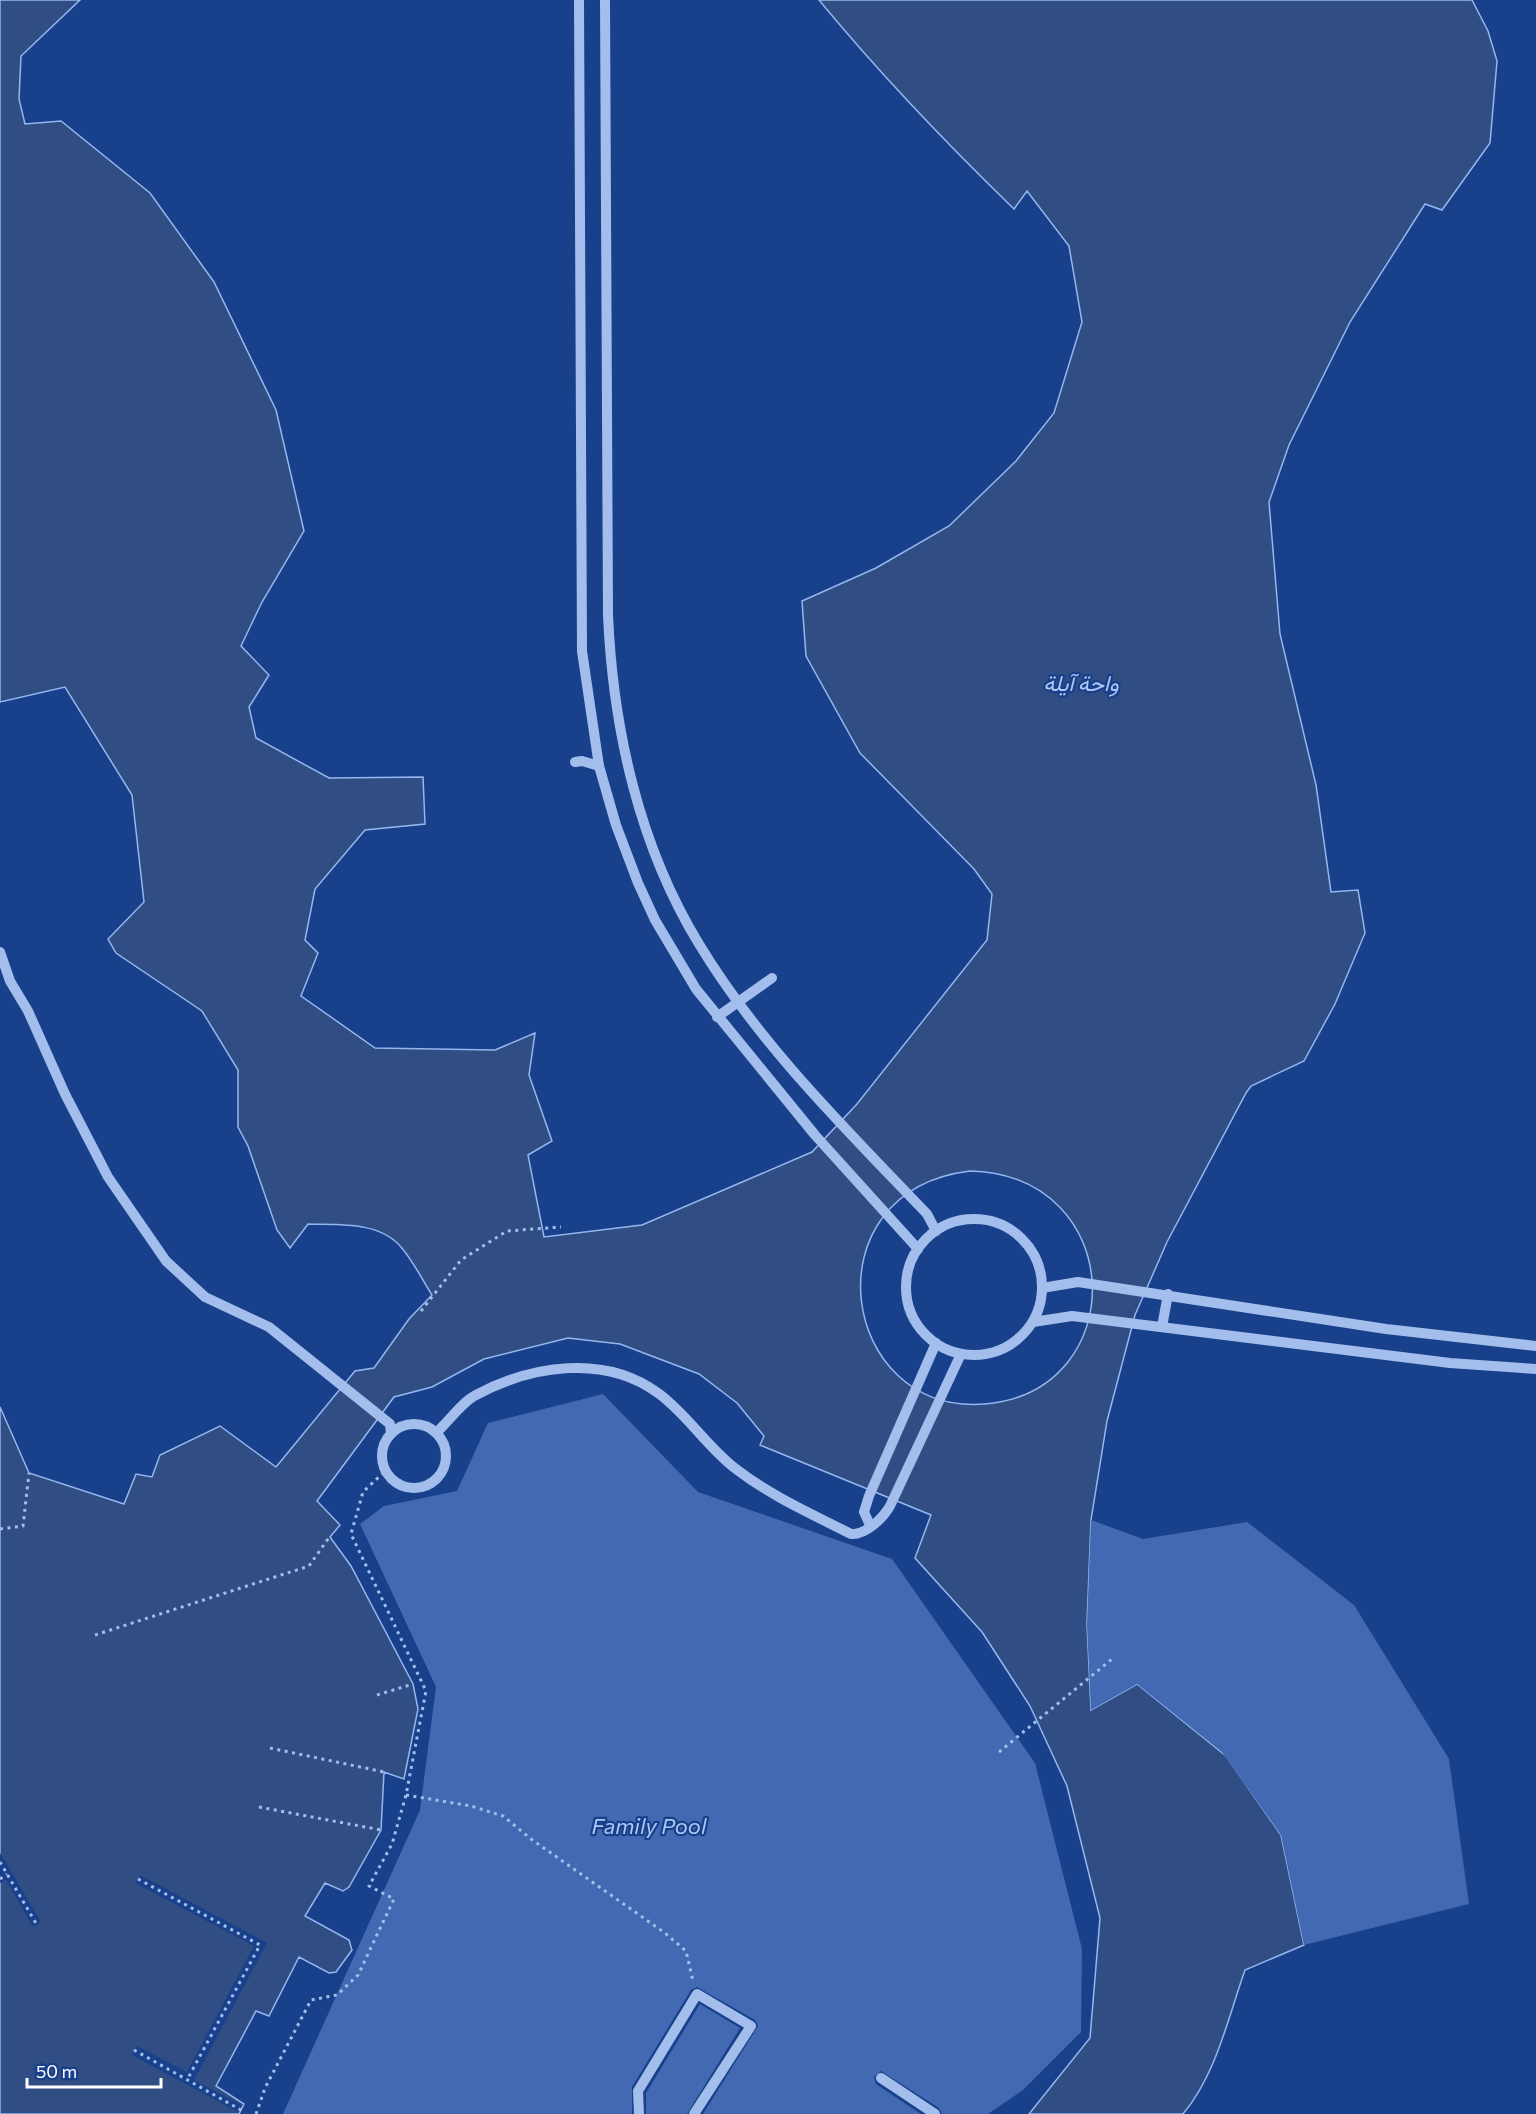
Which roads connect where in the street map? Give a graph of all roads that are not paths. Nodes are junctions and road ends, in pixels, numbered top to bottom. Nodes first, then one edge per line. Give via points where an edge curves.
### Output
1 (579, 0) edge
2 (605, 0) edge
3 (575, 762) dead end
4 (599, 766) junction
5 (0, 952) edge
6 (0, 972) edge
7 (772, 978) dead end
8 (10, 981) junction
9 (738, 1004) junction
10 (717, 1017) junction
11 (936, 1231) junction
12 (918, 1249) junction
13 (1042, 1288) junction
14 (1164, 1293) junction
15 (1033, 1322) junction
16 (1162, 1327) junction
17 (936, 1343) junction
18 (1536, 1346) edge
19 (961, 1354) junction
20 (1536, 1369) edge
21 (390, 1429) junction
22 (437, 1432) junction
23 (870, 1525) junction
24 (881, 2078) dead end
25 (639, 2114) edge
26 (694, 2114) edge
27 (935, 2114) edge

1 - 4 street via 582,651
2 - 9 street via 608,615 615,705 627,763 658,860 693,934
3 - 4 street
4 - 10 street via 616,825 655,920
5 - 8 street
6 - 8 street
7 - 9 street
8 - 21 street via 108,1177 166,1261 205,1297 269,1327 342,1384
9 - 10 street
9 - 11 street via 831,1114 927,1214
10 - 12 street via 815,1135
11 - 12 street
11 - 13 street via 952,1222 970,1219 1006,1227 1033,1253
12 - 17 street via 908,1273 907,1300 918,1325
13 - 14 street via 1078,1282
13 - 15 street
14 - 16 street
14 - 18 street via 1386,1329
15 - 16 street via 1072,1316
15 - 19 street via 1020,1338 1002,1349 982,1355
16 - 20 street via 1450,1363
17 - 19 street
17 - 23 street via 868,1496 864,1512
19 - 23 street via 890,1506 881,1520
21 - 22 street via 414,1423
21 - 22 street via 382,1457 385,1471 404,1486 416,1488 438,1478 445,1467 447,1455
22 - 23 street via 475,1395 542,1371 588,1368 625,1374 658,1393 734,1468 760,1486 851,1534
24 - 27 street
25 - 26 street via 638,2091 697,1994 750,2026

